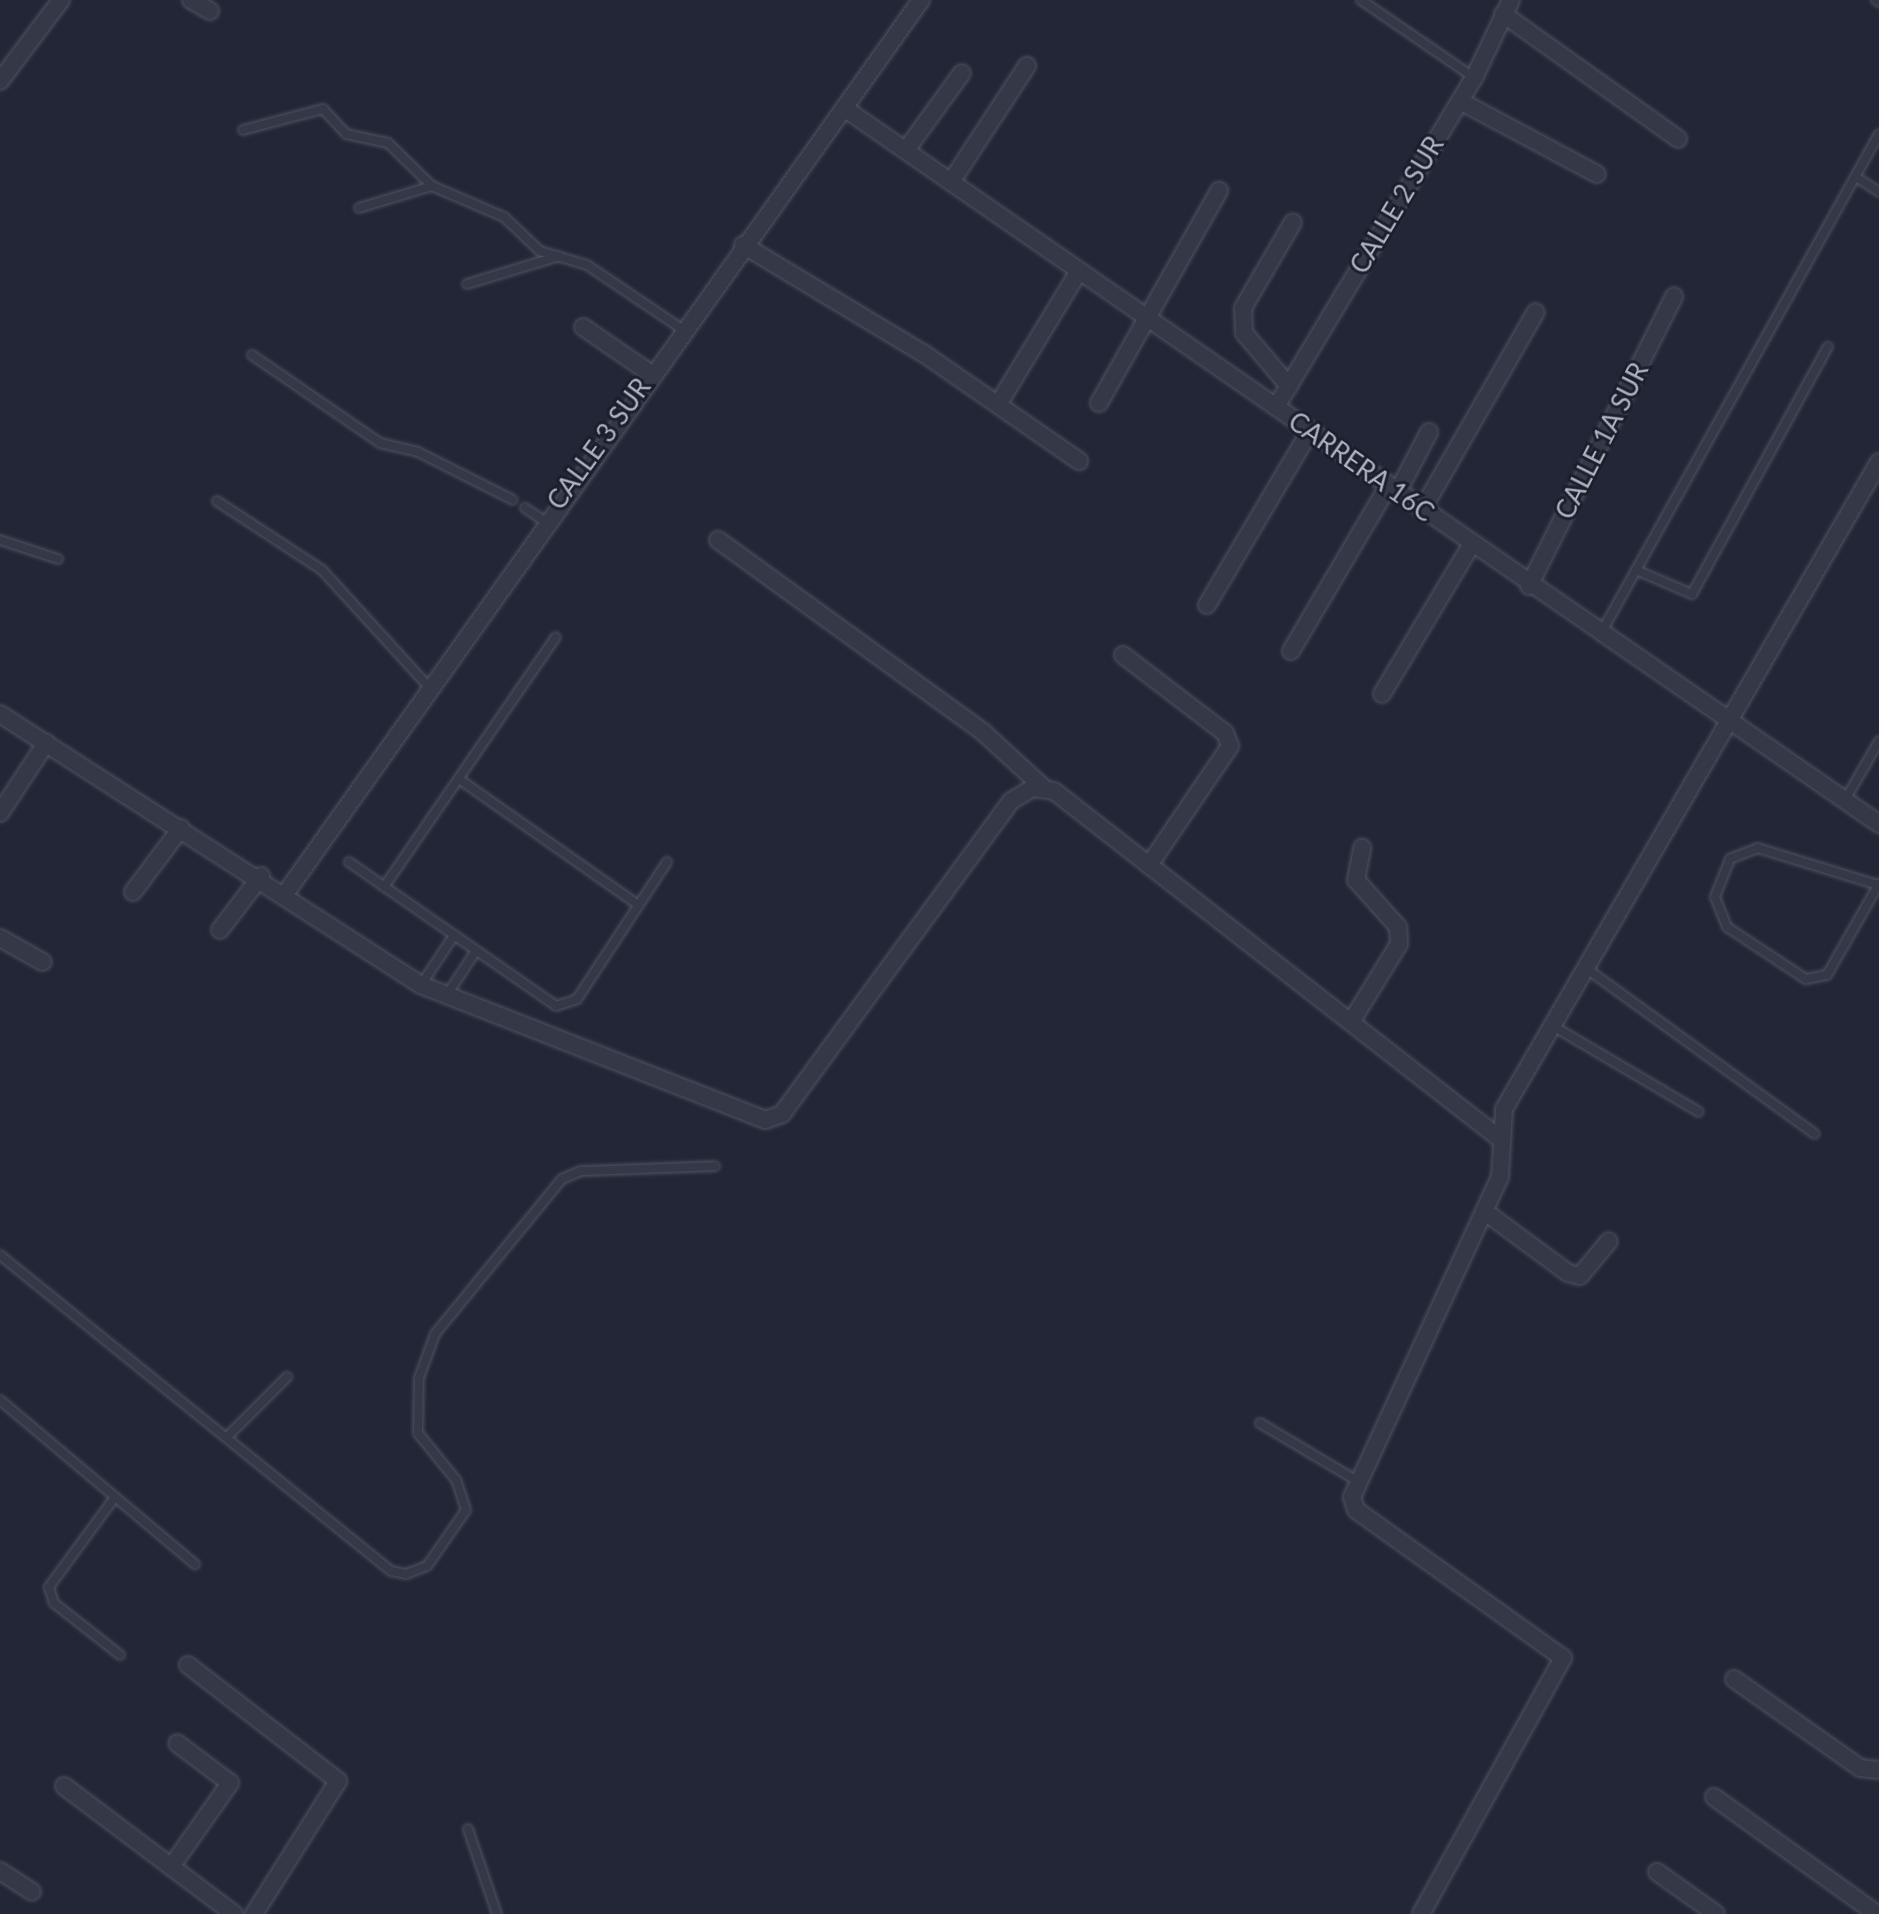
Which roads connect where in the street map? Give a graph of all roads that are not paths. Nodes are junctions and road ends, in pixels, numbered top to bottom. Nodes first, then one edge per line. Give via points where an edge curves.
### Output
1 (61, 0) edge
2 (191, 0) edge
3 (921, 0) edge
4 (1361, 0) edge
5 (1507, 7) edge
6 (210, 11) dead end
7 (1027, 66) dead end
8 (962, 73) dead end
9 (1474, 78) junction
10 (0, 81) edge
11 (1460, 101) junction
12 (844, 108) junction
13 (243, 130) dead end
14 (1879, 134) edge
15 (1678, 139) dead end
16 (906, 150) junction
17 (1597, 174) dead end
18 (1856, 177) junction
19 (951, 182) junction
20 (432, 186) junction
21 (1219, 191) dead end
22 (1879, 192) edge
23 (359, 208) dead end
24 (1293, 222) dead end
25 (743, 245) junction
26 (560, 256) junction
27 (1079, 271) junction
28 (467, 284) dead end
29 (1674, 296) dead end
30 (1536, 312) dead end
31 (1144, 316) junction
32 (583, 327) dead end
33 (682, 329) junction
34 (1828, 347) dead end
35 (252, 355) dead end
36 (650, 373) junction
37 (1289, 386) junction
38 (999, 403) junction
39 (1099, 403) dead end
40 (1276, 407) junction
41 (1310, 431) junction
42 (1429, 432) dead end
43 (1079, 461) dead end
44 (1879, 462) edge
45 (1392, 489) junction
46 (513, 500) dead end
47 (217, 501) dead end
48 (525, 508) dead end
49 (1422, 510) junction
50 (544, 521) junction
51 (0, 540) edge
52 (718, 540) dead end
53 (1471, 545) junction
54 (58, 559) dead end
55 (1636, 570) junction
56 (1529, 586) junction
57 (1207, 605) dead end
58 (1600, 636) junction
59 (556, 637) dead end
60 (1291, 651) dead end
61 (1123, 655) dead end
62 (429, 687) junction
63 (1382, 694) dead end
64 (0, 714) edge
65 (1728, 720) junction
66 (1879, 741) edge
67 (46, 743) junction
68 (459, 779) junction
69 (1044, 788) junction
70 (1845, 800) junction
71 (0, 813) edge
72 (1879, 824) edge
73 (181, 828) junction
74 (1362, 848) dead end
75 (349, 862) dead end
76 (667, 862) dead end
77 (1149, 865) junction
78 (261, 876) junction
79 (1878, 885) edge
80 (384, 887) junction
81 (133, 892) dead end
82 (285, 894) junction
83 (638, 905) junction
84 (220, 930) dead end
85 (453, 937) junction
86 (0, 938) edge
87 (475, 952) junction
88 (43, 962) dead end
89 (1587, 969) junction
90 (421, 985) junction
91 (446, 996) junction
92 (1351, 1022) junction
93 (1552, 1025) junction
94 (1699, 1112) dead end
95 (1815, 1134) dead end
96 (1498, 1137) junction
97 (715, 1166) dead end
98 (1484, 1211) junction
99 (1609, 1241) dead end
100 (0, 1255) edge
101 (287, 1377) dead end
102 (0, 1400) edge
103 (1260, 1423) dead end
104 (227, 1437) junction
105 (1359, 1482) junction
106 (115, 1497) junction
107 (195, 1564) dead end
108 (120, 1655) dead end
109 (188, 1665) dead end
110 (1734, 1679) dead end
111 (177, 1743) dead end
112 (1879, 1770) edge
113 (64, 1786) dead end
114 (1714, 1797) dead end
115 (468, 1829) dead end
116 (171, 1867) junction
117 (0, 1871) edge
118 (1657, 1872) dead end
119 (32, 1892) dead end
120 (234, 1914) edge
121 (254, 1914) edge
122 (497, 1914) edge
123 (1421, 1914) edge
124 (1716, 1914) edge
125 (1877, 1914) edge

1 - 10 street
2 - 6 street
3 - 12 street, CALLE 3 SUR
4 - 9 lane
5 - 9 street, CALLE 2 SUR
5 - 15 street
7 - 19 street
8 - 16 street
9 - 11 street, CALLE 2 SUR
11 - 17 street
11 - 37 street, CALLE 2 SUR
12 - 16 street, CARRERA 16C
12 - 25 street, CALLE 3 SUR
13 - 20 lane via 323,109 346,134 388,143
14 - 18 lane
16 - 19 street, CARRERA 16C
18 - 22 lane
18 - 55 lane
19 - 27 street, CARRERA 16C
20 - 23 lane
20 - 26 lane via 504,217 540,251
21 - 31 street
24 - 37 street via 1243,308 1244,333
25 - 33 street, CALLE 3 SUR
25 - 38 street
26 - 28 lane
26 - 33 lane via 587,265
27 - 31 street, CARRERA 16C
27 - 38 street
29 - 56 street, CALLE 1A SUR
30 - 49 street
31 - 39 street
31 - 40 street, CARRERA 16C
32 - 36 street
33 - 36 street, CALLE 3 SUR
34 - 55 lane via 1692,594
35 - 46 lane via 380,443 418,452
36 - 50 street, CALLE 3 SUR
37 - 40 street, CALLE 2 SUR
38 - 43 street
40 - 41 street, CARRERA 16C
41 - 45 street, CARRERA 16C
41 - 57 street
42 - 45 street
44 - 65 street
45 - 49 street, CARRERA 16C
45 - 60 street
47 - 62 lane via 322,570
48 - 50 lane
49 - 53 street, CARRERA 16C
50 - 62 street, CALLE 3 SUR
51 - 54 lane
52 - 69 street via 983,732
53 - 56 street, CARRERA 16C
53 - 63 street
55 - 58 lane
56 - 58 street, CARRERA 16C
58 - 65 street, CARRERA 16C
59 - 68 lane
61 - 77 street via 1225,733 1230,746
62 - 82 street, CALLE 3 SUR
64 - 67 street
65 - 70 street, CARRERA 16C
65 - 89 street
66 - 70 lane
67 - 71 street
67 - 73 street
68 - 80 lane
68 - 83 lane
69 - 77 street
69 - 91 street via 1011,801 775,1119
70 - 72 street, CARRERA 16C
73 - 78 street
73 - 81 street
74 - 92 street via 1356,880 1398,927 1399,944
75 - 80 lane
76 - 83 lane
77 - 92 street
78 - 82 street
78 - 84 street
79 - 79 lane via 1758,848 1730,859 1715,897 1727,927 1806,979 1827,975
80 - 85 lane
82 - 90 street
83 - 87 lane via 577,999 564,1005 549,1004
85 - 87 lane
85 - 90 lane
86 - 88 street
87 - 91 lane
89 - 93 street
89 - 95 lane
90 - 91 street
92 - 96 street
93 - 94 lane
93 - 96 street via 1504,1109
96 - 98 street via 1500,1177
97 - 104 lane via 581,1171 562,1179 435,1334 419,1378 418,1433 456,1480 466,1510 427,1566 391,1571
98 - 99 street via 1568,1273 1580,1276
98 - 105 street
100 - 104 lane
101 - 104 lane
102 - 106 lane
103 - 105 lane
105 - 123 street via 1352,1503 1563,1658
106 - 107 lane
106 - 108 lane via 49,1587 54,1603
109 - 121 street via 338,1781
110 - 112 street via 1860,1768
111 - 116 street via 230,1783
113 - 116 street
114 - 125 street
115 - 122 lane
116 - 120 street
117 - 119 street
118 - 124 street

